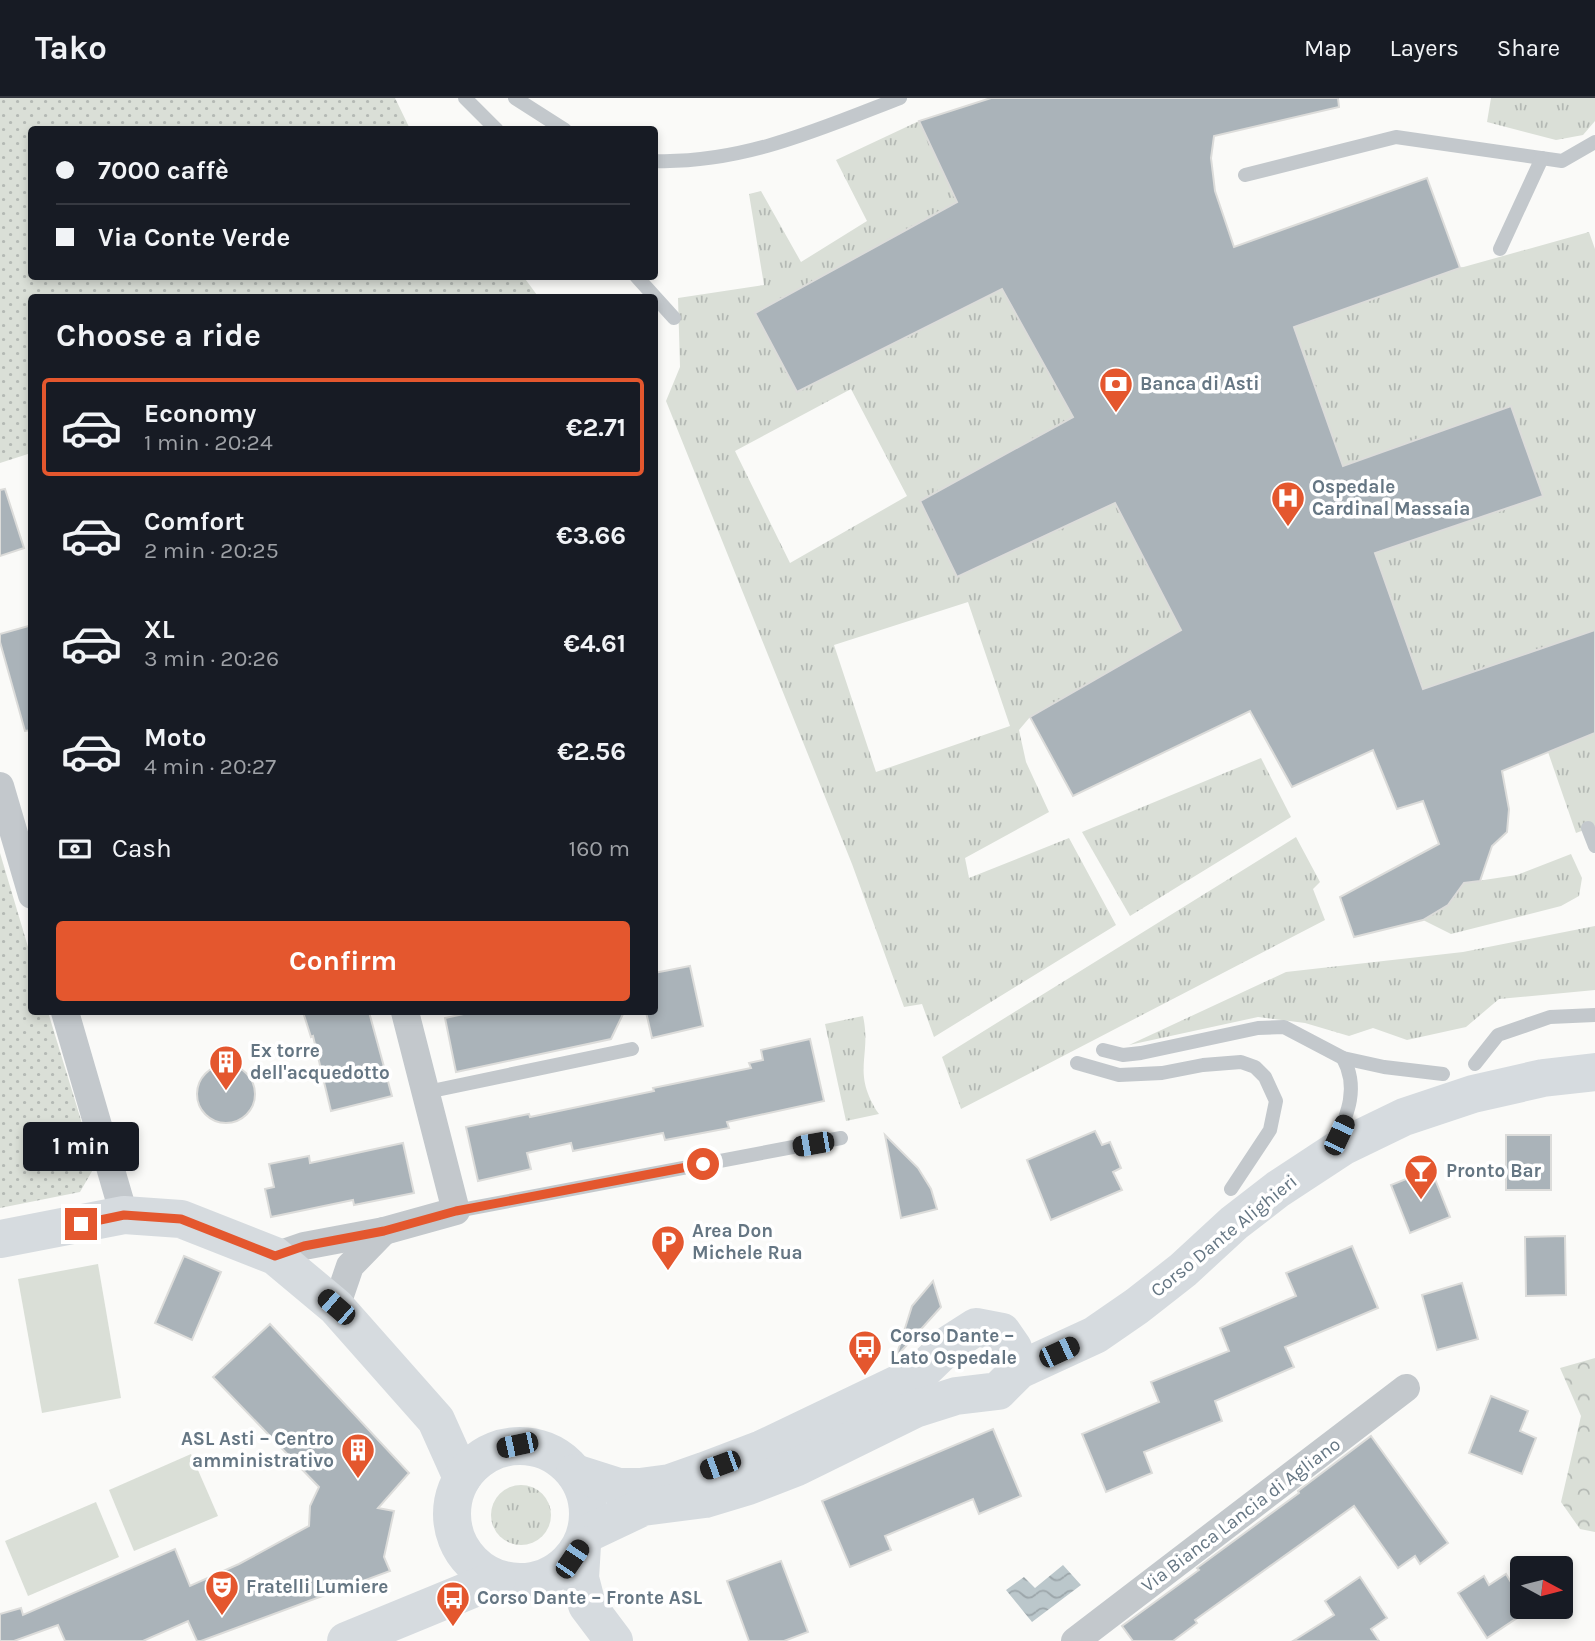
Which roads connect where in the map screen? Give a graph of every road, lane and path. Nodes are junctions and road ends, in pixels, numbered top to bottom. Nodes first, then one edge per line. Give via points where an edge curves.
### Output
1 (466, 98) edge
2 (515, 98) edge
3 (900, 98) edge
4 (493, 126) edge
5 (559, 126) edge
6 (1595, 142) edge
7 (1542, 158) junction
8 (658, 161) edge
9 (1245, 175) dead end
10 (1500, 249) dead end
11 (640, 280) edge
12 (652, 294) edge
13 (658, 300) edge
14 (674, 318) dead end
15 (0, 786) edge
16 (1588, 828) dead end
17 (1595, 846) edge
18 (28, 881) edge
19 (66, 1015) edge
20 (406, 1015) edge
21 (1595, 1015) edge
22 (632, 1049) dead end
23 (1103, 1050) dead end
24 (1343, 1058) junction
25 (1077, 1063) dead end
26 (1475, 1064) dead end
27 (1595, 1073) edge
28 (1443, 1074) dead end
29 (427, 1092) junction
30 (841, 1138) dead end
31 (1329, 1156) junction
32 (1231, 1189) dead end
33 (456, 1211) junction
34 (124, 1215) junction
35 (384, 1231) junction
36 (0, 1239) edge
37 (275, 1256) junction
38 (336, 1307) junction
39 (1019, 1370) junction
40 (1406, 1388) dead end
41 (436, 1420) junction
42 (495, 1450) junction
43 (575, 1473) junction
44 (462, 1478) junction
45 (584, 1540) junction
46 (462, 1550) junction
47 (497, 1579) junction
48 (544, 1579) junction
49 (437, 1602) junction
50 (587, 1605) junction
51 (346, 1641) edge
52 (614, 1641) edge
53 (1075, 1641) edge

1 - 4 lane
2 - 5 lane
3 - 8 lane via 747,153
6 - 7 lane via 1562,161
7 - 9 lane via 1396,137
7 - 10 lane
11 - 12 lane
13 - 14 lane
15 - 18 street
16 - 17 lane
19 - 34 street
20 - 29 street
21 - 26 lane via 1550,1017 1498,1035
22 - 29 lane
23 - 24 lane via 1141,1053 1258,1028 1284,1027
24 - 28 lane
24 - 31 lane via 1352,1087 1349,1114
25 - 32 lane via 1119,1075 1241,1062 1255,1067 1276,1101 1270,1130
27 - 31 street, Corso Dante Alighieri via 1543,1078 1473,1094 1404,1117
29 - 33 street
30 - 33 lane
31 - 39 street, Corso Dante Alighieri via 1234,1223 1183,1270 1095,1335
33 - 35 street
34 - 36 street
34 - 37 street via 181,1219
35 - 37 street
35 - 38 street via 350,1266
37 - 38 street
38 - 41 street
39 - 43 street via 1013,1348 1002,1332 976,1327 951,1343 919,1374 762,1449 693,1475 640,1488 619,1487
39 - 45 street, Corso Dante Alighieri via 998,1391 956,1396 915,1409 760,1481 705,1499 643,1507
40 - 53 street, Via Bianca Lancia di Agliano
41 - 42 street
41 - 44 street
42 - 43 street via 517,1445 539,1448 559,1457
42 - 44 street via 476,1461
43 - 45 street via 589,1513
44 - 46 street via 452,1514
45 - 48 street via 566,1565
45 - 50 street via 580,1578
46 - 47 street
46 - 49 street
47 - 48 street via 520,1583
47 - 49 street
48 - 50 street
49 - 51 street
50 - 52 street

